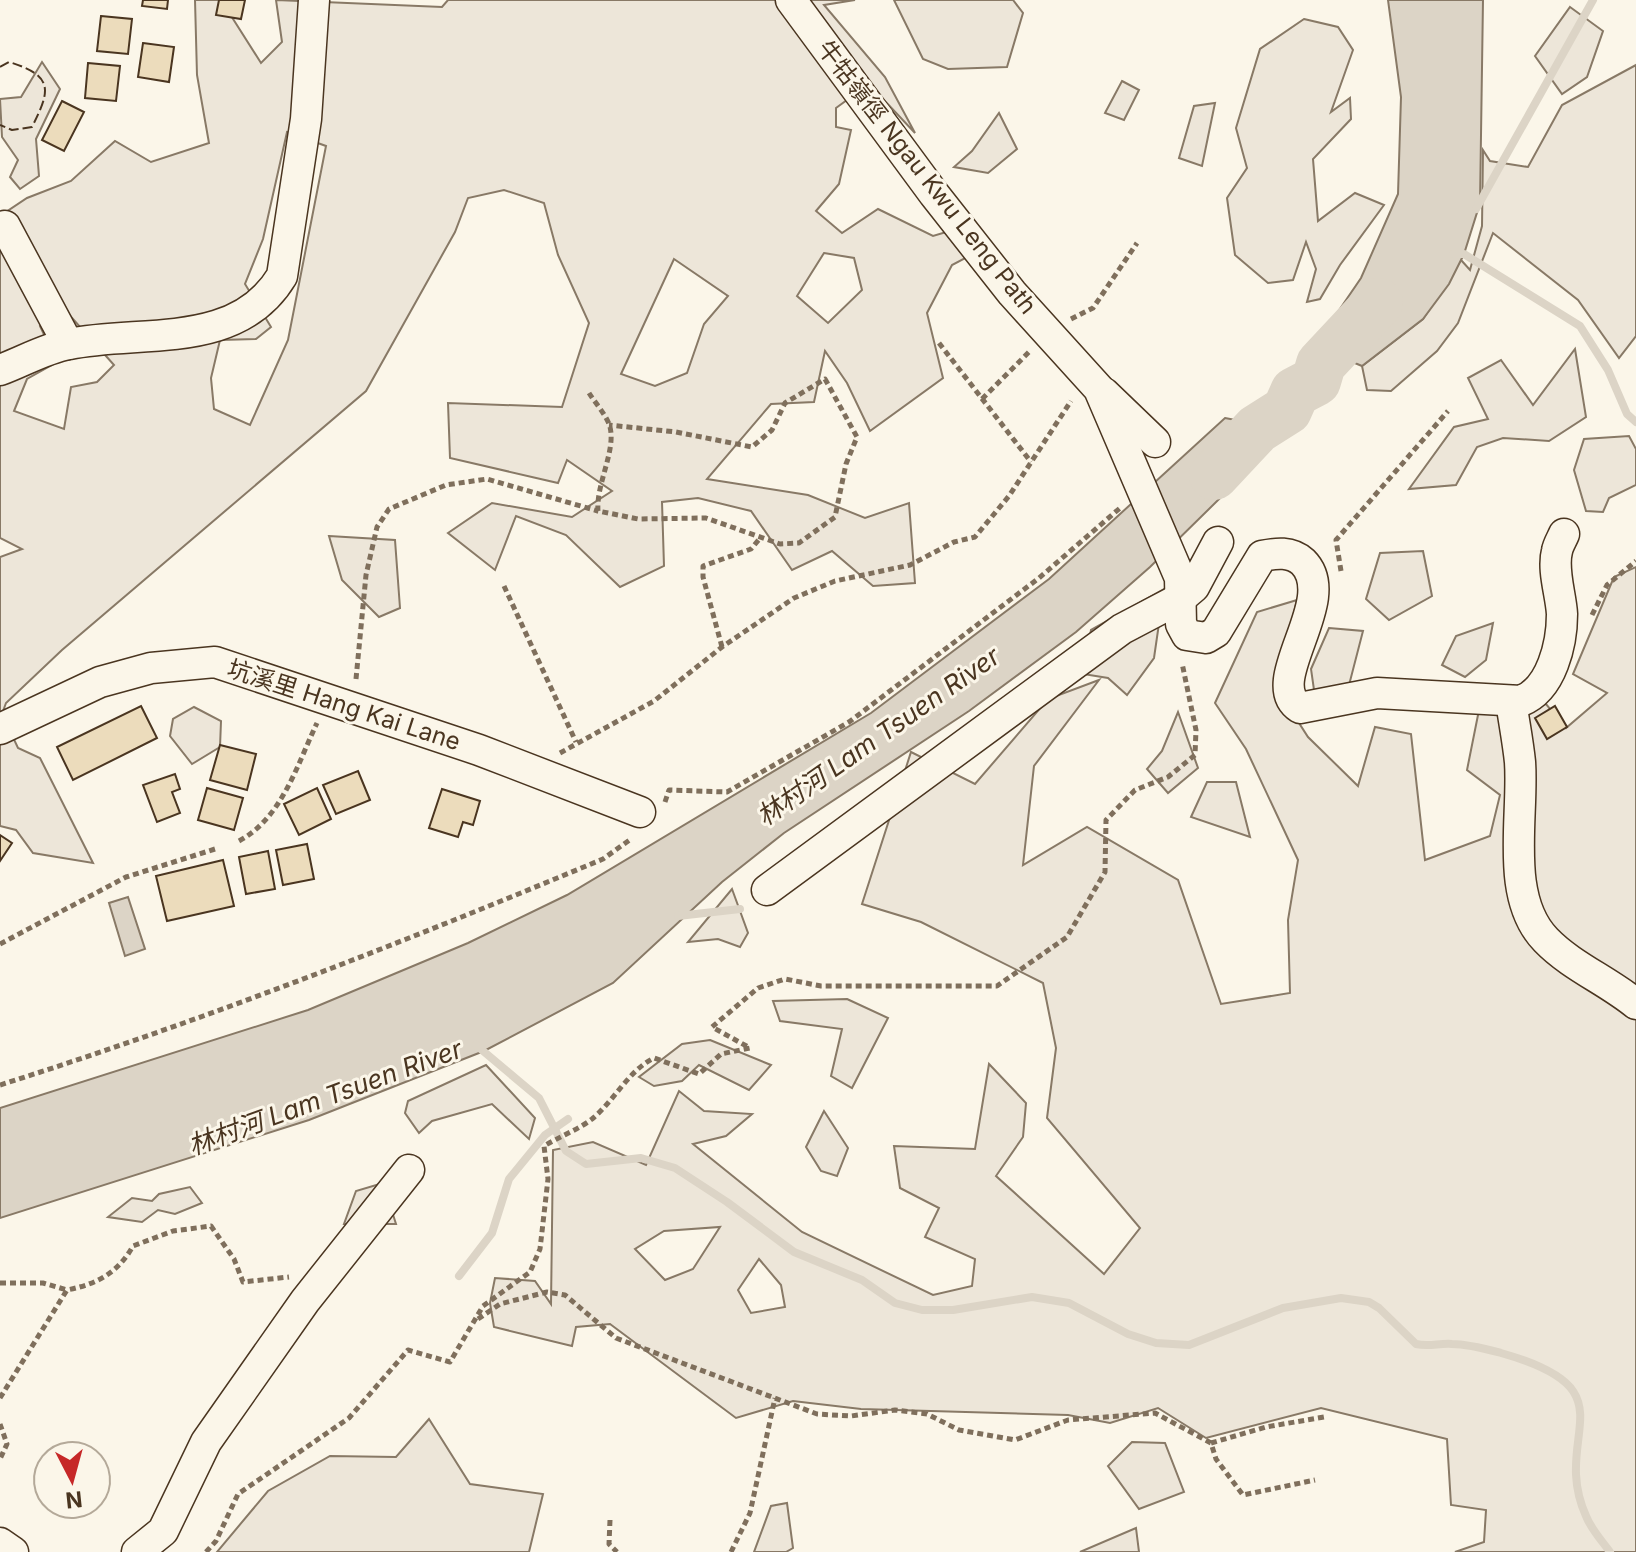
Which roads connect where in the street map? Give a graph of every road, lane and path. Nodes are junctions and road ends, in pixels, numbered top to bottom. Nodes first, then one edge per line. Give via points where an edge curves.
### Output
1 (314, 0) edge
2 (791, 0) edge
3 (5, 226) dead end
4 (939, 343) dead end
5 (68, 344) junction
6 (0, 370) edge
7 (589, 393) dead end
8 (1099, 394) junction
9 (1448, 411) dead end
10 (609, 425) junction
11 (1155, 442) dead end
12 (1031, 462) junction
13 (1129, 500) dead end
14 (598, 511) junction
15 (1564, 534) dead end
16 (761, 537) junction
17 (1218, 542) dead end
18 (504, 586) dead end
19 (1313, 596) junction
20 (1181, 598) junction
21 (1187, 635) junction
22 (722, 647) junction
23 (1511, 701) junction
24 (340, 705) junction
25 (0, 729) edge
26 (576, 742) junction
27 (533, 771) junction
28 (638, 823) junction
29 (239, 841) dead end
30 (215, 849) dead end
31 (767, 890) dead end
32 (0, 944) edge
33 (1636, 1004) edge
34 (0, 1085) edge
35 (409, 1170) dead end
36 (328, 1272) junction
37 (0, 1283) edge
38 (67, 1290) junction
39 (476, 1320) junction
40 (0, 1398) edge
41 (775, 1398) junction
42 (1324, 1417) dead end
43 (0, 1424) edge
44 (1211, 1443) junction
45 (0, 1459) edge
46 (1315, 1480) dead end
47 (610, 1520) dead end
48 (0, 1543) edge
49 (13, 1552) edge
50 (137, 1552) edge
51 (206, 1552) edge
52 (617, 1552) edge
53 (731, 1552) edge

1 - 5 street via 306,119 282,276 271,293 208,329 183,336
2 - 8 street, 牛牯嶺徑 Ngau Kwu Leng Path via 953,219
3 - 5 street
4 - 12 path
5 - 6 street
7 - 10 path
8 - 11 street
8 - 12 path via 1060,415
8 - 20 street, 牛牯嶺徑 Ngau Kwu Leng Path via 1182,586
9 - 19 path via 1336,540 1342,569 1336,594
10 - 14 path via 612,442 597,495
10 - 16 path via 752,447 772,430 785,403 825,379 857,437 835,517 799,543
12 - 22 path via 975,537 910,565 821,586
13 - 28 path via 1039,578 849,722 727,792 669,790 658,819
14 - 16 path via 638,519 706,518
14 - 24 path via 487,479 446,485 389,509 377,527
15 - 23 street via 1556,554 1562,616 1557,654 1529,698
16 - 22 path via 751,549 703,566
17 - 20 street via 1194,587
18 - 26 path
19 - 21 street via 1310,575 1300,559 1276,553 1262,556 1216,632 1206,638
19 - 23 street via 1289,686 1300,708 1377,693
20 - 21 street, 牛牯嶺徑 Ngau Kwu Leng Path via 1181,624
20 - 31 street via 1122,629
21 - 39 path via 1182,660 1196,730 1195,755 1168,777 1135,790 1106,820 1105,872 1067,937 997,986 821,986 785,979 758,988 712,1027 750,1048 721,1054 699,1074 654,1058 640,1065 589,1121 544,1146 548,1179 540,1249 530,1272 483,1306
22 - 26 path via 654,701
23 - 33 street via 1520,761 1518,870 1529,916 1560,953
24 - 25 street, 坑溪里 Hang Kai Lane via 233,666 197,662 100,682
24 - 27 street, 坑溪里 Hang Kai Lane
24 - 29 path via 276,807 257,831
26 - 27 path
27 - 28 street, 坑溪里 Hang Kai Lane
28 - 34 path via 603,859 348,965
30 - 32 path via 126,877
35 - 36 street
36 - 38 path via 243,1282 211,1226 173,1231 133,1246 106,1278
36 - 50 street via 206,1442 163,1531
37 - 38 path via 43,1283
38 - 40 path
39 - 41 path via 500,1304 547,1292 565,1295 616,1338
39 - 51 path via 450,1362 408,1350 349,1418 238,1494
41 - 44 path via 817,1414 927,1414 959,1430 1015,1440 1068,1420 1155,1413
41 - 53 path via 750,1513
42 - 44 path
43 - 45 path via 7,1444
44 - 46 path via 1216,1459 1243,1495
47 - 52 path via 609,1544
48 - 49 street

